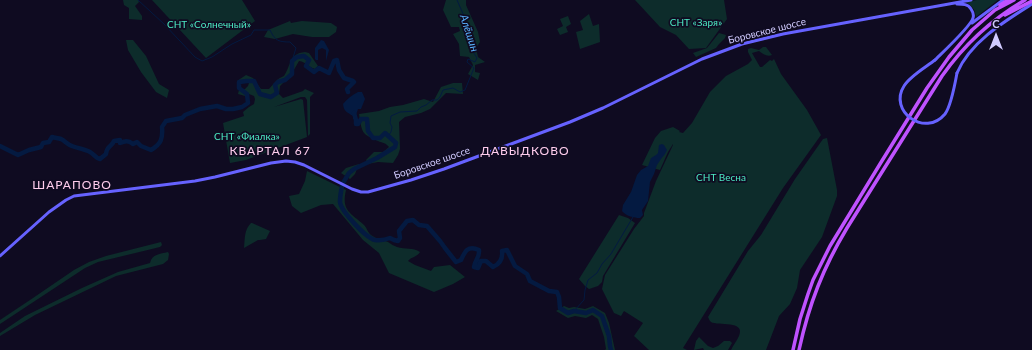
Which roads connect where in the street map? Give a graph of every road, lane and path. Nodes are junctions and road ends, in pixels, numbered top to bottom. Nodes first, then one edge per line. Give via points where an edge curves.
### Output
1 (970, 0) edge
2 (1002, 0) edge
3 (1008, 0) edge
4 (1014, 0) edge
5 (1025, 0) edge
6 (1032, 1) edge
7 (1032, 4) edge
8 (944, 5) junction
9 (995, 10) junction
10 (995, 20) junction
11 (970, 24) junction
12 (0, 256) edge
13 (793, 350) edge
14 (799, 350) edge

1 - 8 main road, Боровское шоссе
2 - 11 main road
3 - 9 main road
4 - 9 main road
5 - 10 main road
6 - 10 main road
7 - 11 main road, bridge via 991,32 966,57 957,73 949,106 944,115 928,123 912,120 903,108 902,90 907,82 935,60
8 - 11 main road via 962,4 969,7 974,15
8 - 12 main road, Боровское шоссе via 783,34 742,44 702,59 576,120 453,166 368,192 359,192 305,165 286,161 197,181 78,195 57,206
9 - 13 main road via 969,34 934,77 833,240 808,294
10 - 14 main road via 966,47 946,71 847,228 815,292

